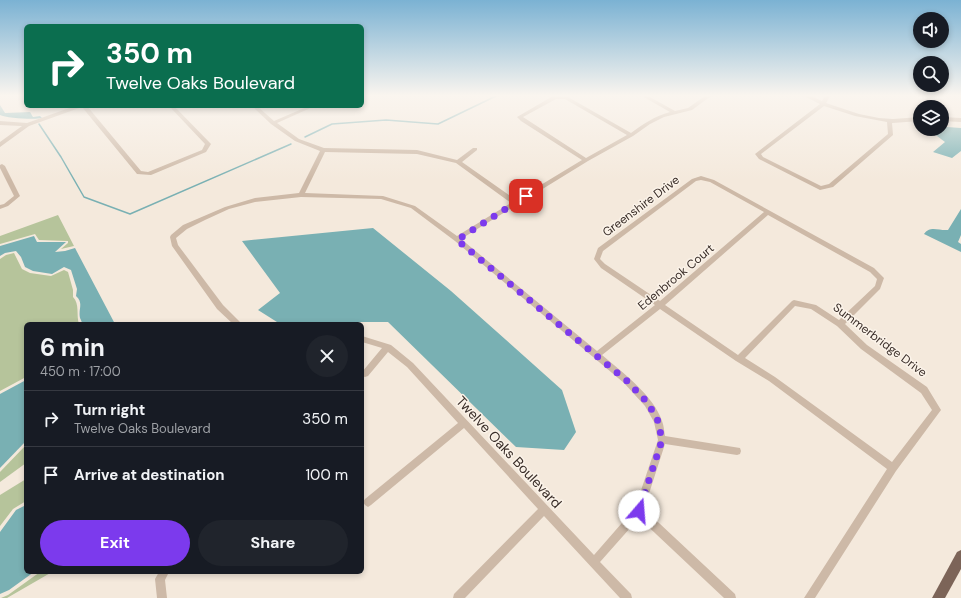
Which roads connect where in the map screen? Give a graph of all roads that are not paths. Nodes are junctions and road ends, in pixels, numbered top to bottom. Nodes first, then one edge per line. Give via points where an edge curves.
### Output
1 (12, 124) edge
2 (30, 124) edge
3 (99, 124) edge
4 (188, 124) edge
5 (274, 124) edge
6 (529, 124) edge
7 (612, 124) edge
8 (648, 124) edge
9 (797, 124) edge
10 (889, 124) edge
11 (27, 125) junction
12 (631, 135) junction
13 (0, 145) edge
14 (475, 149) dead end
15 (323, 150) junction
16 (586, 160) junction
17 (458, 162) junction
18 (2, 166) dead end
19 (301, 195) junction
20 (514, 203) junction
21 (0, 207) edge
22 (767, 212) junction
23 (457, 240) junction
24 (660, 306) junction
25 (236, 322) edge
26 (840, 324) junction
27 (364, 340) edge
28 (388, 347) junction
29 (597, 356) junction
30 (739, 359) junction
31 (365, 374) dead end
32 (464, 422) junction
33 (662, 440) junction
34 (737, 451) dead end
35 (893, 468) junction
36 (368, 502) dead end
37 (544, 509) junction
38 (639, 511) junction
39 (961, 556) edge
40 (594, 562) junction
41 (163, 574) edge
42 (162, 598) edge
43 (458, 598) edge
44 (627, 598) edge
45 (731, 598) edge
46 (809, 598) edge
47 (938, 598) edge

1 - 11 street
2 - 11 street
3 - 4 street via 139,173 149,174 204,151 208,144
5 - 15 street via 297,140
6 - 16 street
7 - 12 street
8 - 12 street
9 - 10 street via 758,154 761,158 820,188 831,186 890,134
11 - 13 street
12 - 16 street
14 - 17 street
15 - 17 street via 417,152
15 - 19 street
16 - 20 street
17 - 20 street
18 - 21 street via 17,196
19 - 23 street via 381,197 413,207
19 - 25 street via 255,200 227,208 185,227 173,237 175,246 220,307
20 - 23 street
22 - 24 street, Edenbrook Court
22 - 24 street, Greenshire Drive via 712,181 701,178 694,180 600,250 597,259 603,266
22 - 26 street, Greenshire Drive via 872,270 881,278 878,287
23 - 29 street
24 - 29 street, Edenbrook Court
24 - 30 street, Greenshire Drive
26 - 30 street, Summerbridge Drive via 812,307 794,303
26 - 35 street, Summerbridge Drive via 864,347 924,390 937,410
27 - 28 street, Twelve Oaks Boulevard
28 - 31 street
28 - 32 street, Twelve Oaks Boulevard via 410,365
29 - 33 street via 648,403 658,421
30 - 35 street, Greenshire Drive via 772,379
32 - 36 street
32 - 37 street, Twelve Oaks Boulevard
33 - 34 street
33 - 38 street
35 - 46 street, Summerbridge Drive
37 - 40 street, Twelve Oaks Boulevard
37 - 43 street
38 - 40 street
38 - 45 street
39 - 47 main road
40 - 44 street, Twelve Oaks Boulevard
41 - 42 street via 160,579

